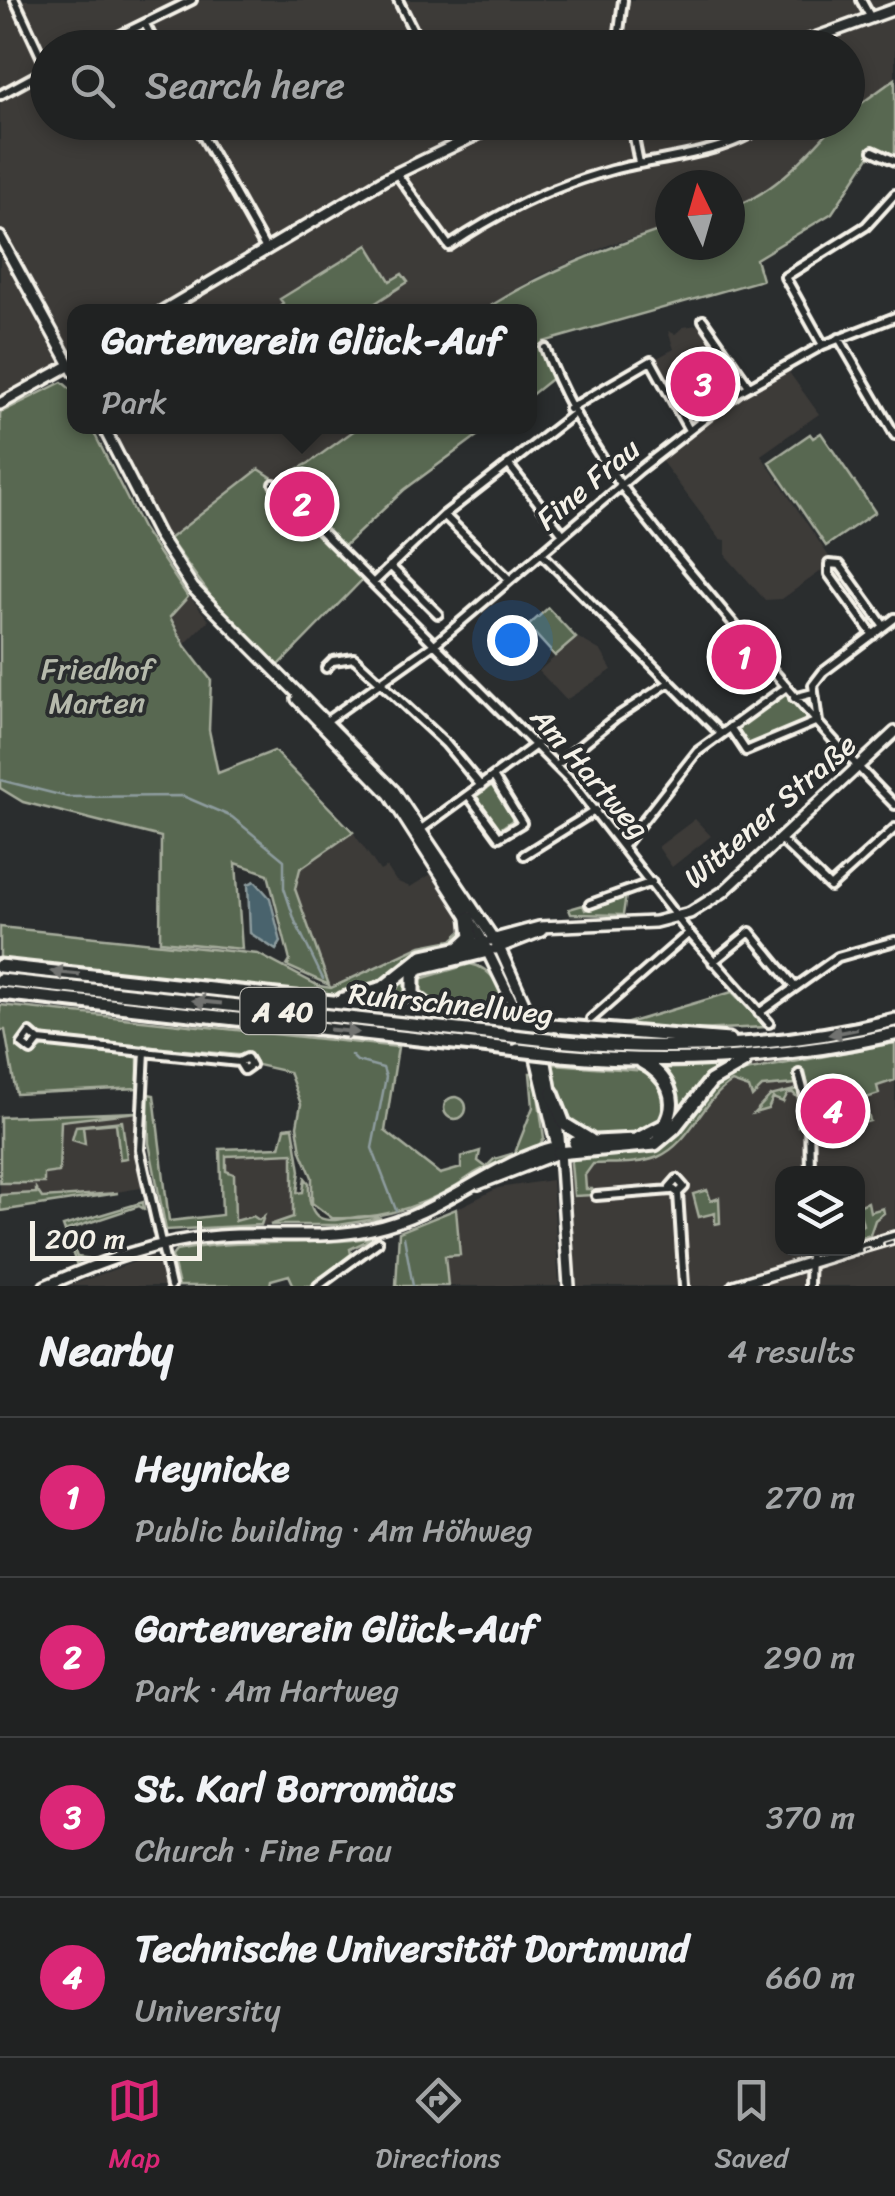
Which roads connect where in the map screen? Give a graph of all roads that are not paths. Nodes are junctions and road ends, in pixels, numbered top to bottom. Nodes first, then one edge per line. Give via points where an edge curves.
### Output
1 (16, 0) edge
2 (192, 0) edge
3 (398, 0) edge
4 (624, 0) edge
5 (862, 0) edge
6 (895, 9) edge
7 (871, 18) junction
8 (146, 24) junction
9 (133, 30) edge
10 (149, 30) edge
11 (413, 30) edge
12 (620, 30) edge
13 (837, 30) edge
14 (30, 31) edge
15 (30, 78) edge
16 (0, 94) edge
17 (205, 140) edge
18 (462, 140) edge
19 (635, 140) edge
20 (738, 140) edge
21 (873, 151) dead end
22 (895, 161) edge
23 (639, 163) junction
24 (397, 173) junction
25 (895, 194) edge
26 (0, 237) edge
27 (266, 249) junction
28 (173, 304) edge
29 (895, 317) edge
30 (709, 322) dead end
31 (839, 338) junction
32 (823, 345) junction
33 (545, 348) dead end
34 (67, 356) edge
35 (67, 370) edge
36 (749, 386) junction
37 (0, 404) edge
38 (571, 412) junction
39 (688, 430) junction
40 (107, 434) edge
41 (895, 435) edge
42 (508, 464) junction
43 (274, 484) dead end
44 (621, 485) junction
45 (444, 515) junction
46 (563, 534) junction
47 (541, 552) junction
48 (390, 566) junction
49 (508, 579) junction
50 (373, 582) junction
51 (438, 614) dead end
52 (895, 618) edge
53 (884, 626) junction
54 (873, 634) junction
55 (436, 643) junction
56 (326, 668) dead end
57 (380, 682) junction
58 (670, 682) junction
59 (785, 688) junction
60 (813, 693) junction
61 (794, 698) junction
62 (323, 724) junction
63 (818, 724) junction
64 (730, 728) junction
65 (895, 732) edge
66 (720, 734) junction
67 (537, 744) junction
68 (557, 765) junction
69 (859, 768) junction
70 (494, 778) junction
71 (481, 786) junction
72 (468, 796) junction
73 (895, 805) edge
74 (596, 810) junction
75 (895, 828) edge
76 (420, 830) junction
77 (780, 840) junction
78 (623, 846) junction
79 (524, 855) dead end
80 (652, 882) junction
81 (590, 904) dead end
82 (678, 917) junction
83 (469, 918) junction
84 (552, 926) junction
85 (689, 933) junction
86 (519, 940) junction
87 (895, 941) edge
88 (491, 945) junction
89 (457, 948) junction
90 (713, 962) junction
91 (0, 966) edge
92 (510, 969) junction
93 (0, 980) edge
94 (794, 988) junction
95 (0, 993) edge
96 (318, 1000) junction
97 (760, 1013) junction
98 (446, 1015) junction
99 (592, 1019) dead end
100 (895, 1020) edge
101 (768, 1024) dead end
102 (895, 1034) edge
103 (40, 1041) dead end
104 (742, 1045) junction
105 (145, 1051) junction
106 (758, 1057) junction
107 (634, 1060) junction
108 (239, 1062) dead end
109 (800, 1074) dead end
110 (552, 1093) junction
111 (594, 1141) junction
112 (558, 1150) junction
113 (810, 1166) edge
114 (596, 1196) dead end
115 (895, 1237) edge
116 (378, 1242) dead end
117 (160, 1245) junction
118 (865, 1246) edge
119 (810, 1256) edge
120 (832, 1256) edge
121 (810, 1263) junction
122 (44, 1286) edge
123 (171, 1286) edge
124 (318, 1286) edge
125 (570, 1286) edge
126 (684, 1286) edge
127 (734, 1286) edge
128 (809, 1286) edge

1 - 14 street
2 - 8 street
3 - 11 street
4 - 12 street
5 - 7 street
6 - 7 street
7 - 13 street
8 - 9 street
8 - 10 street
15 - 16 street
17 - 27 street
18 - 24 street
19 - 23 street
20 - 23 street
21 - 22 street
23 - 24 street via 540,195 449,246
24 - 27 street
25 - 32 street via 866,226 784,281
26 - 34 street
27 - 28 street
29 - 31 street, Fine Frau
30 - 36 street
31 - 32 street, Fine Frau
31 - 41 street
32 - 36 street, Fine Frau
33 - 38 street
35 - 37 street
36 - 39 street, Fine Frau
38 - 39 street via 654,365
38 - 42 street
38 - 44 street
39 - 44 street, Fine Frau
40 - 62 street via 185,576
42 - 45 street
42 - 46 street
43 - 50 street, Am Hartweg
44 - 46 street, Fine Frau
44 - 59 street
45 - 48 street
45 - 49 street
46 - 47 street, Fine Frau
47 - 49 street, Fine Frau
47 - 58 street
48 - 50 street
48 - 51 street
49 - 55 street, Fine Frau
50 - 55 street, Am Hartweg
52 - 53 street
53 - 54 street
53 - 54 street via 840,565 829,564 829,574
54 - 60 street via 823,672
55 - 57 street, Fine Frau
55 - 67 street, Am Hartweg
56 - 57 street via 351,657
57 - 62 street, Fine Frau
57 - 71 street
58 - 66 street
58 - 68 street
59 - 61 street
59 - 64 street
60 - 61 street
60 - 63 street
61 - 63 street
62 - 76 street via 380,773
62 - 83 street via 389,794
63 - 64 street via 746,751
63 - 69 street
64 - 66 street
65 - 69 street, Wittener Straße
66 - 78 street
67 - 68 street, Am Hartweg
67 - 70 street
68 - 74 street, Am Hartweg
69 - 73 street
69 - 77 street, Wittener Straße
70 - 71 street
70 - 72 street via 522,823 499,837
71 - 72 street
72 - 76 street
74 - 78 street, Am Hartweg
74 - 79 street
75 - 77 street via 830,887
76 - 88 street
77 - 82 street, Wittener Straße via 712,900
78 - 80 street, Am Hartweg
80 - 81 street
80 - 82 street, Am Hartweg
82 - 84 street, Wittener Straße
82 - 85 street, Am Hartweg
83 - 88 street
83 - 89 highway via 471,937
84 - 86 street, Wittener Straße
84 - 88 street, Wittener Straße
85 - 90 street, Am Hartweg
85 - 99 street, Wittener Straße
86 - 88 street, Wittener Straße
86 - 92 street
87 - 94 street via 838,958
88 - 89 highway
88 - 92 street
88 - 98 highway via 416,971 413,995
88 - 112 street via 533,1044
89 - 96 highway via 423,956 374,992
90 - 94 street via 750,932
90 - 97 street, Am Hartweg
96 -> 91 highway
92 - 110 street via 543,1047
104 -> 93 highway, Ruhrschnellweg / A 40, bridge via 557,1041
94 - 97 street
95 -> 107 highway, Ruhrschnellweg / A 40, bridge
96 - 98 highway
97 - 101 street, Am Hartweg
98 - 104 highway, bridge
100 -> 104 highway, Ruhrschnellweg / A 40
102 - 106 highway, Ruhrschnellweg / A 40
103 - 105 street
105 - 108 street
105 - 117 street via 140,1150
106 - 107 highway, Ruhrschnellweg / A 40
106 - 112 highway via 711,1081 655,1144
107 - 111 highway via 665,1080 672,1096 669,1118 648,1137
109 - 113 street
110 - 111 highway via 568,1129
110 - 112 street
111 - 112 highway
112 - 117 street via 504,1167 423,1213 368,1230 214,1236
112 - 125 street
114 - 126 street via 674,1192
115 - 118 street
116 - 124 street
117 - 122 street
117 - 123 street
119 - 121 street
120 - 121 street
121 - 127 street
121 - 128 street

